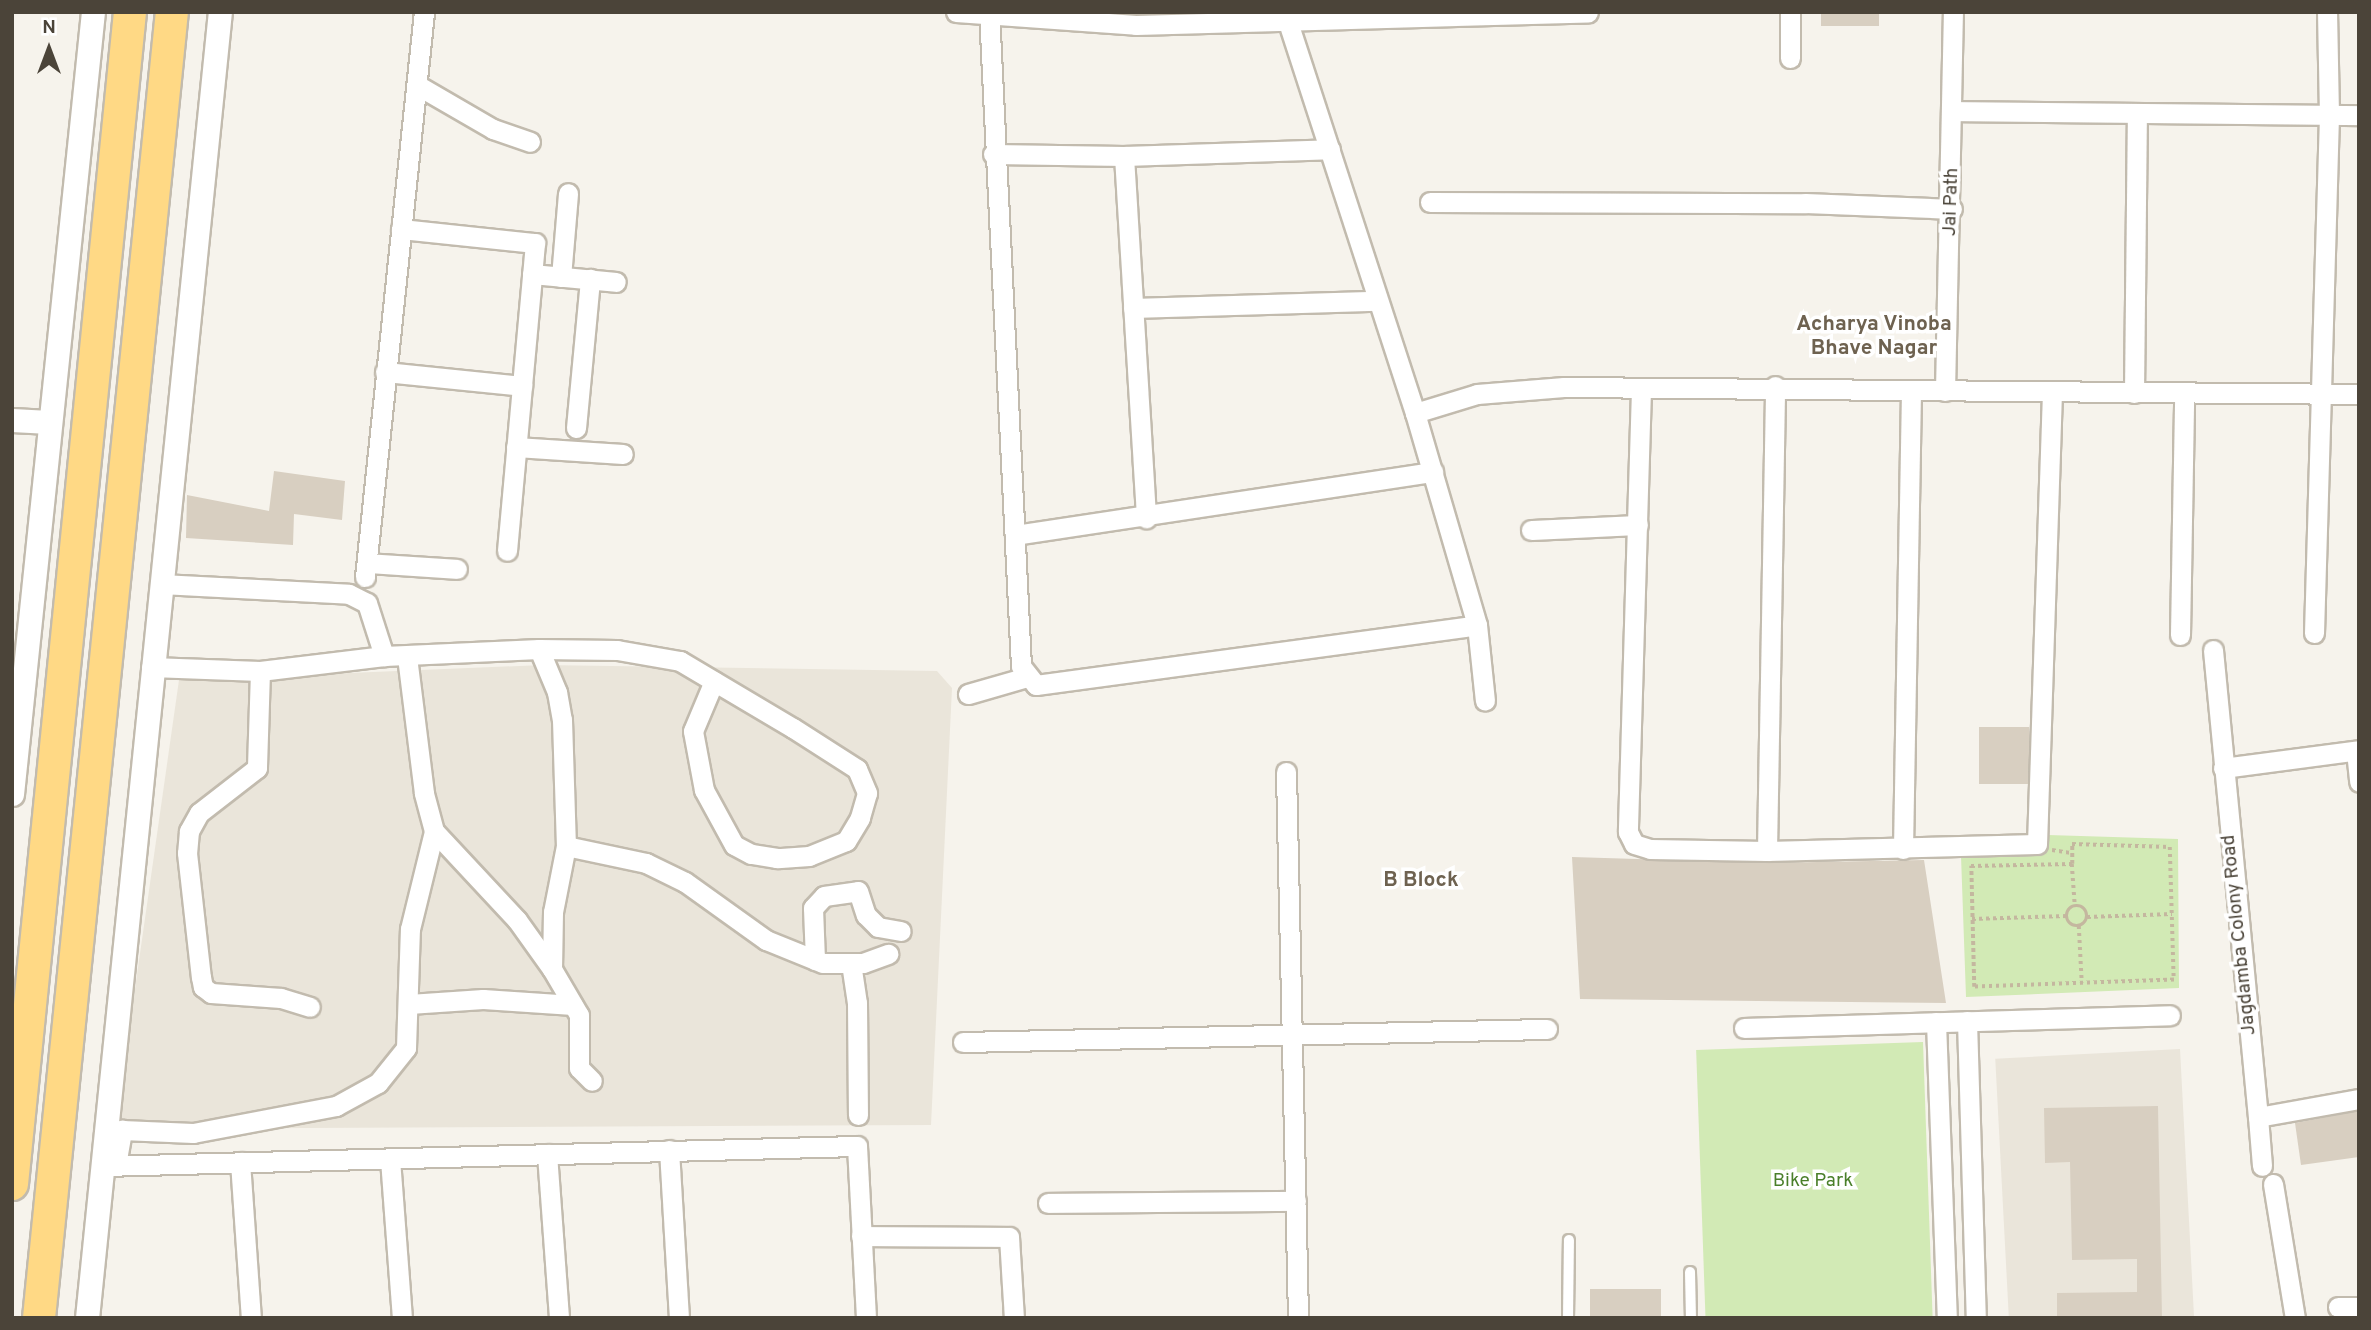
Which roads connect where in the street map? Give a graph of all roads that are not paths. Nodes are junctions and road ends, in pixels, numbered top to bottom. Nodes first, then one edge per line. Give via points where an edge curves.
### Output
1 (93, 12) edge
2 (130, 12) edge
3 (173, 12) edge
4 (220, 12) edge
5 (424, 12) edge
6 (956, 12) edge
7 (1588, 12) edge
8 (1790, 12) edge
9 (1953, 12) edge
10 (2327, 12) edge
11 (989, 14) edge
12 (1288, 22) junction
13 (1790, 58) dead end
14 (417, 85) junction
15 (1954, 111) junction
16 (2137, 114) junction
17 (2329, 115) junction
18 (2359, 115) edge
19 (530, 142) dead end
20 (1330, 149) junction
21 (993, 154) junction
22 (1124, 156) junction
23 (568, 194) dead end
24 (1430, 202) dead end
25 (1952, 209) junction
26 (401, 229) junction
27 (532, 274) junction
28 (561, 277) junction
29 (590, 279) junction
30 (616, 282) dead end
31 (1376, 301) junction
32 (1133, 308) junction
33 (385, 372) junction
34 (522, 386) junction
35 (1775, 386) junction
36 (1641, 389) junction
37 (1911, 391) junction
38 (1945, 391) junction
39 (2134, 393) junction
40 (2052, 394) junction
41 (2184, 394) junction
42 (2322, 394) junction
43 (2359, 394) edge
44 (1415, 414) junction
45 (12, 420) edge
46 (49, 422) junction
47 (576, 428) dead end
48 (516, 447) junction
49 (623, 454) dead end
50 (1433, 472) junction
51 (1146, 518) junction
52 (1638, 524) junction
53 (1531, 530) dead end
54 (1015, 535) junction
55 (507, 551) dead end
56 (457, 569) dead end
57 (161, 584) junction
58 (1477, 625) junction
59 (2314, 634) dead end
60 (2180, 635) dead end
61 (539, 649) junction
62 (2213, 650) dead end
63 (384, 656) junction
64 (407, 656) junction
65 (151, 667) junction
66 (260, 671) junction
67 (1027, 677) junction
68 (713, 681) junction
69 (968, 694) dead end
70 (1486, 701) dead end
71 (2357, 750) edge
72 (2223, 768) junction
73 (1286, 772) dead end
74 (2359, 782) edge
75 (12, 794) edge
76 (434, 831) junction
77 (566, 846) junction
78 (1903, 849) junction
79 (1768, 851) junction
80 (901, 931) dead end
81 (888, 954) dead end
82 (815, 960) junction
83 (851, 963) junction
84 (552, 969) junction
85 (409, 1004) junction
86 (573, 1005) junction
87 (310, 1007) dead end
88 (2170, 1015) dead end
89 (1967, 1021) junction
90 (1936, 1022) junction
91 (1744, 1028) dead end
92 (1547, 1029) dead end
93 (1293, 1036) junction
94 (963, 1042) dead end
95 (592, 1081) dead end
96 (2359, 1099) edge
97 (858, 1115) dead end
98 (2258, 1117) junction
99 (669, 1150) junction
100 (547, 1154) junction
101 (390, 1159) junction
102 (240, 1162) junction
103 (110, 1166) junction
104 (2262, 1166) dead end
105 (12, 1184) edge
106 (2273, 1184) dead end
107 (1296, 1201) junction
108 (1048, 1203) dead end
109 (861, 1236) junction
110 (1569, 1240) dead end
111 (1690, 1272) dead end
112 (2338, 1307) dead end
113 (2359, 1307) edge
114 (39, 1318) edge
115 (87, 1318) edge
116 (251, 1318) edge
117 (402, 1318) edge
118 (559, 1318) edge
119 (679, 1318) edge
120 (866, 1318) edge
121 (1014, 1318) edge
122 (1298, 1318) edge
123 (1568, 1318) edge
124 (1691, 1318) edge
125 (1947, 1318) edge
126 (1976, 1318) edge
127 (2295, 1318) edge

1 - 46 street
2 - 105 highway
3 - 114 highway
4 - 57 street
5 - 14 street
6 - 11 street
7 - 12 street
8 - 13 street
9 - 15 street, Jai Path
10 - 17 street
11 - 12 street via 1136,25
11 - 21 street
12 - 20 street
14 - 19 street via 494,129
14 - 26 street
15 - 16 street
15 - 25 street, Jai Path
16 - 17 street
16 - 39 street
17 - 18 street
17 - 42 street
20 - 22 street
20 - 31 street
21 - 22 street
21 - 54 street
22 - 32 street
23 - 28 street
24 - 25 street via 1805,203
25 - 38 street, Jai Path
26 - 27 street via 535,243
26 - 33 street
27 - 28 street
27 - 34 street
28 - 29 street
29 - 30 street
29 - 47 street
31 - 32 street
31 - 44 street
32 - 51 street
33 - 34 street
33 - 56 street via 366,570
34 - 48 street
35 - 36 street
35 - 37 street
35 - 79 street
36 - 44 street via 1527,388 1477,394
36 - 52 street
37 - 38 street
37 - 78 street
38 - 40 street
39 - 40 street
39 - 41 street
40 - 78 street via 2037,845
41 - 42 street
41 - 60 street
42 - 43 street
42 - 59 street
44 - 50 street
45 - 46 street
46 - 75 street
48 - 49 street
48 - 55 street
50 - 51 street
50 - 58 street
51 - 54 street
52 - 53 street
52 - 79 street via 1628,832 1634,844 1650,849
54 - 67 street via 1021,666
57 - 63 street via 349,594 367,603
57 - 65 street
58 - 67 street via 1035,685
58 - 70 street
61 - 64 street
61 - 68 street via 655,654 680,661
61 - 77 street via 557,692 562,720
62 - 72 street, Jagdamba Colony Road
63 - 64 street
63 - 66 street
64 - 76 street via 424,793
65 - 66 street
65 - 103 street
66 - 87 street via 257,768 199,814 189,831 187,853 201,977 203,988 211,993 281,998
67 - 69 street
68 - 68 street via 857,769 867,793 860,818 846,841 809,856 777,858 751,854 734,845 704,790 693,731
71 - 72 street
71 - 74 street
72 - 98 street, Jagdamba Colony Road
73 - 93 street
76 - 84 street via 517,920
76 - 85 street via 410,929
77 - 82 street via 646,863 685,882 766,940
77 - 84 street via 553,912
78 - 79 street
80 - 82 street via 878,927 866,915 858,891 824,896 813,908
81 - 83 street
82 - 83 street
83 - 97 street via 857,1003
84 - 86 street
85 - 86 street via 482,999
85 - 103 street via 406,1048 378,1083 336,1106 193,1133 122,1130
86 - 95 street via 579,1015 579,1068
88 - 89 street
89 - 90 street
89 - 126 street
90 - 91 street
90 - 125 street
92 - 93 street
93 - 94 street
93 - 107 street
96 - 98 street
98 - 104 street, Jagdamba Colony Road
99 - 100 street
99 - 109 street via 857,1146
99 - 119 street
100 - 101 street
100 - 118 street
101 - 102 street
101 - 117 street
102 - 103 street
102 - 116 street
103 - 115 street
106 - 127 street
107 - 108 street
107 - 122 street
109 - 120 street
109 - 121 street via 1009,1237
110 - 123 lane
111 - 124 lane
112 - 113 street

